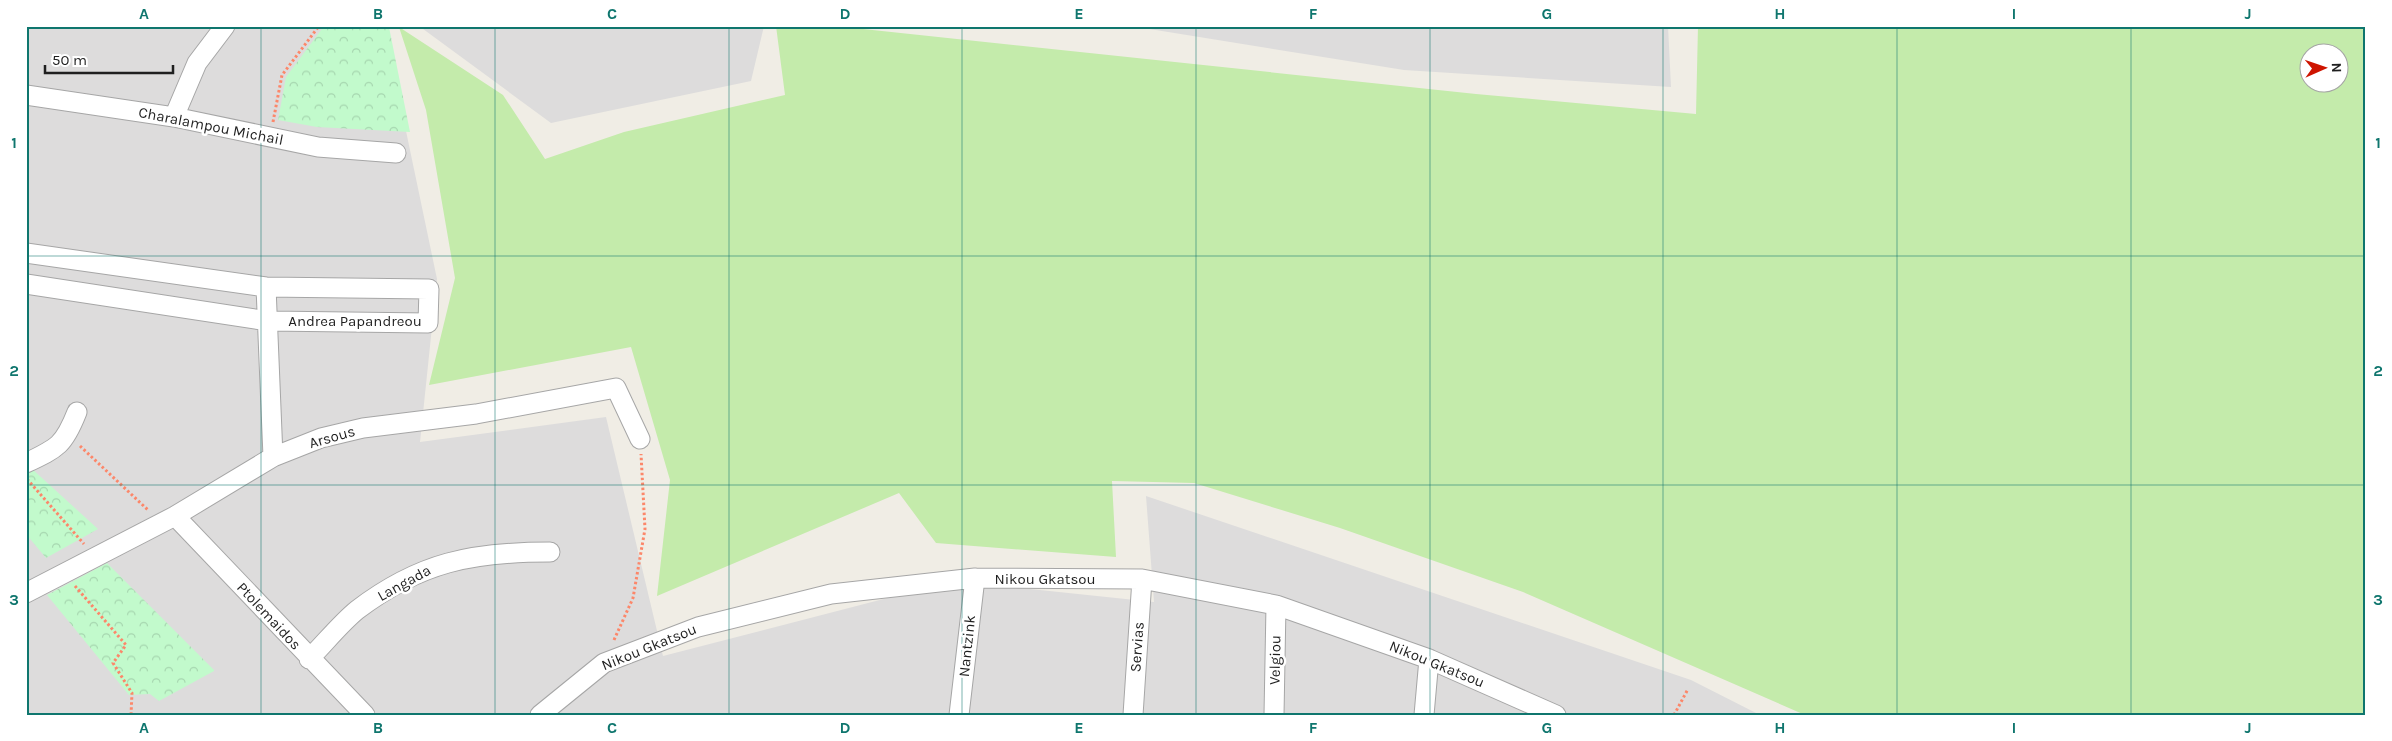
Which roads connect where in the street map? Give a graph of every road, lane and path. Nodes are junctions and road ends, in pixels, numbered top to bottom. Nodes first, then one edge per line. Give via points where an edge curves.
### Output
1 (225, 26) edge
2 (319, 26) edge
3 (26, 94) edge
4 (174, 117) junction
5 (270, 137) junction
6 (396, 153) dead end
7 (26, 253) edge
8 (26, 284) edge
9 (266, 287) junction
10 (268, 321) junction
11 (77, 412) dead end
12 (68, 435) junction
13 (640, 439) joint
14 (273, 457) junction
15 (26, 463) edge
16 (26, 478) edge
17 (169, 520) junction
18 (550, 552) dead end
19 (96, 558) junction
20 (64, 573) junction
21 (974, 578) junction
22 (1142, 579) junction
23 (26, 593) edge
24 (1276, 605) junction
25 (309, 659) junction
26 (1430, 659) junction
27 (604, 662) junction
28 (1688, 689) dead end
29 (131, 715) edge
30 (365, 715) edge
31 (540, 715) edge
32 (959, 715) edge
33 (1133, 715) edge
34 (1274, 715) edge
35 (1424, 715) edge
36 (1556, 715) edge
37 (1674, 715) edge

1 - 4 street via 198,63
2 - 5 path via 282,75
3 - 4 street, Charalampou Michail
4 - 5 street, Charalampou Michail
5 - 6 street, Charalampou Michail via 318,147
7 - 9 street, Andrea Papandreou
8 - 10 street, Andrea Papandreou
9 - 10 street
9 - 10 street, Andrea Papandreou via 430,289 428,322
10 - 14 street
11 - 12 street
12 - 15 street via 54,450
12 - 17 path
13 - 14 street, Arsous via 616,388 476,414 363,428 321,438
13 - 27 path via 645,529 633,598
14 - 17 street, Arsous
16 - 19 path
17 - 19 street, Arsous
17 - 25 street, Ptolemaidos
18 - 25 street, Langada via 471,556 431,567 400,582 356,611
19 - 20 street, Arsous
20 - 23 street, Arsous
20 - 29 path via 126,645 113,663 132,693
21 - 22 street, Nikou Gkatsou
21 - 27 street, Nikou Gkatsou via 831,594 698,627
21 - 32 street, Nantzink
22 - 24 street, Nikou Gkatsou
22 - 33 street, Servias
24 - 26 street, Nikou Gkatsou
24 - 34 street, Velgiou
25 - 30 street, Ptolemaidos
26 - 35 street
26 - 36 street, Nikou Gkatsou
27 - 31 street, Nikou Gkatsou
28 - 37 path

